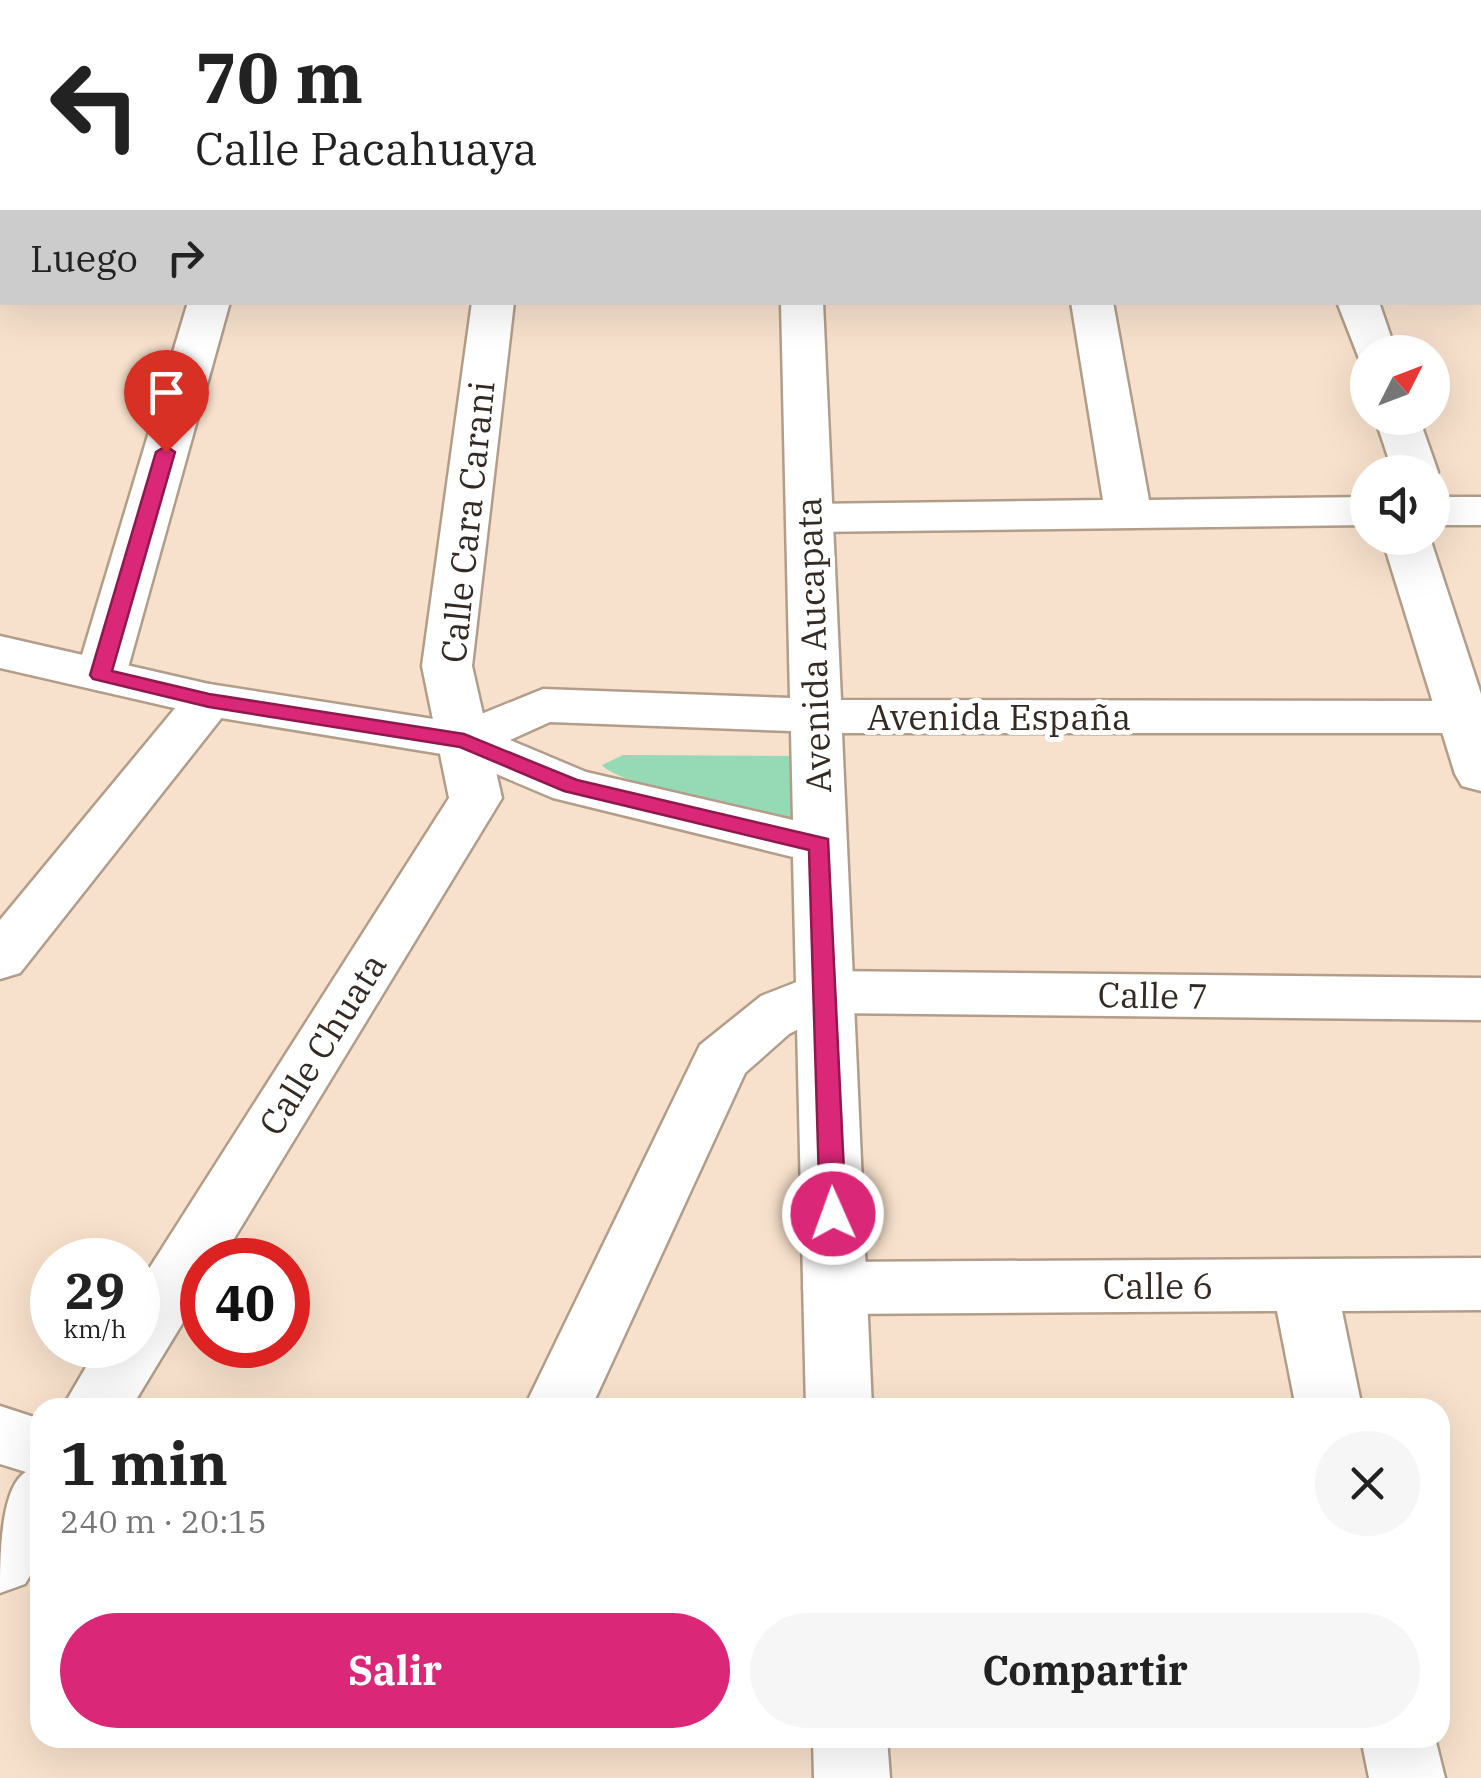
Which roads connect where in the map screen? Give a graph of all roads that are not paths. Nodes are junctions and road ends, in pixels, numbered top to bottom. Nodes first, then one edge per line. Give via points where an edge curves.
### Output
1 (207, 305) edge
2 (492, 305) edge
3 (802, 305) edge
4 (1093, 305) edge
5 (1359, 305) edge
6 (1369, 335) edge
7 (1350, 510) edge
8 (1450, 510) edge
9 (1481, 511) edge
10 (1128, 512) junction
11 (809, 518) junction
12 (1412, 555) edge
13 (0, 652) edge
14 (100, 675) junction
15 (209, 700) junction
16 (816, 716) junction
17 (1472, 717) edge
18 (464, 741) junction
19 (1481, 774) edge
20 (820, 844) junction
21 (0, 960) edge
22 (825, 992) junction
23 (1481, 999) edge
24 (1481, 1284) edge
25 (1304, 1286) junction
26 (836, 1288) junction
27 (160, 1304) edge
28 (120, 1368) edge
29 (101, 1398) edge
30 (562, 1398) edge
31 (839, 1398) edge
32 (1327, 1398) edge
33 (0, 1435) edge
34 (30, 1445) edge
35 (30, 1513) edge
36 (0, 1562) edge
37 (850, 1748) edge
38 (1400, 1748) edge
39 (852, 1778) edge
40 (1407, 1778) edge

1 - 14 street
2 - 18 street, Calle Cara Carani via 447,666
3 - 11 street, Avenida Aucapata
4 - 10 street
5 - 6 street
7 - 10 street
8 - 9 street
10 - 11 street
11 - 16 street, Avenida Aucapata
12 - 17 street
13 - 14 street
14 - 15 street
15 - 18 street
15 - 21 street
16 - 17 street, Avenida España
16 - 18 street, Avenida España via 543,705
16 - 20 street, Avenida Aucapata
17 - 19 street
18 - 20 street via 572,786
18 - 27 street, Calle Chuata via 476,798
20 - 22 street, Avenida Aucapata
22 - 23 street, Calle 7
22 - 26 street, Avenida Aucapata
22 - 30 street via 793,1002 752,1028 721,1060
24 - 25 street, Calle 6
25 - 26 street, Calle 6
25 - 32 street
26 - 31 street, Avenida Aucapata
28 - 29 street, Calle Chuata
33 - 34 street
35 - 36 street
37 - 39 street
38 - 40 street

